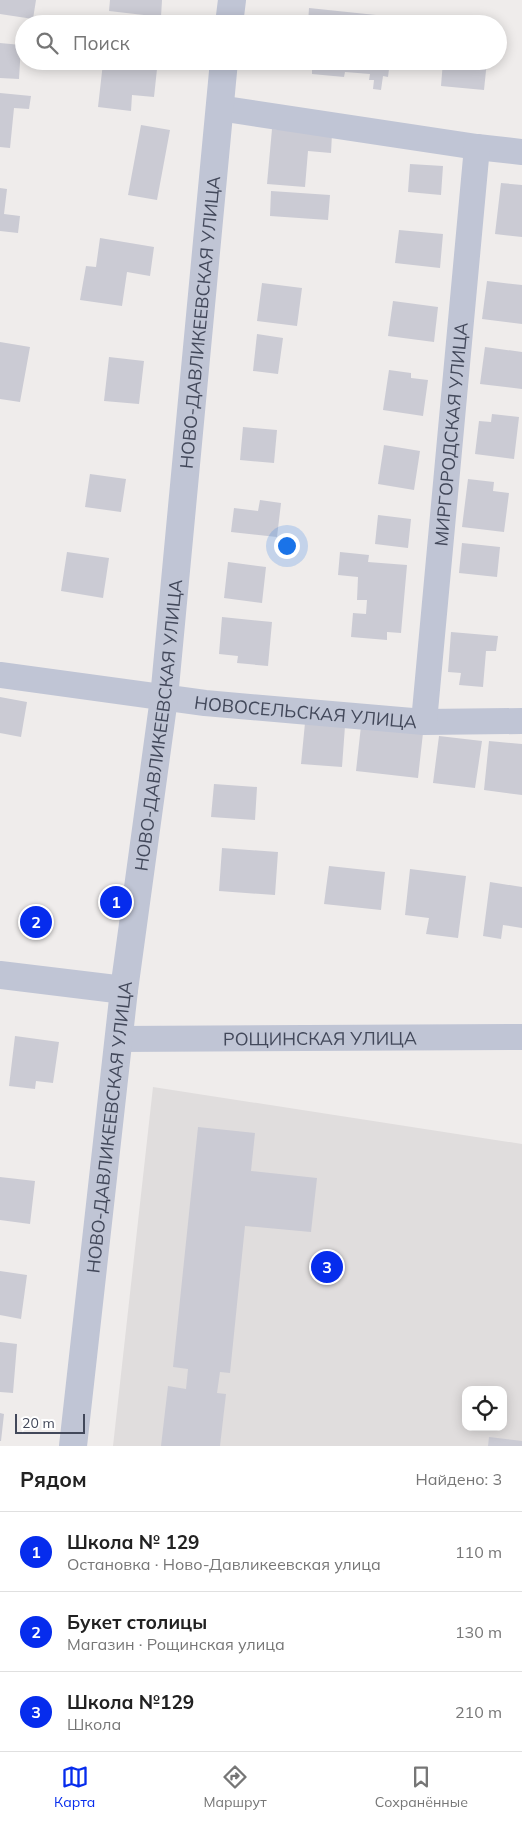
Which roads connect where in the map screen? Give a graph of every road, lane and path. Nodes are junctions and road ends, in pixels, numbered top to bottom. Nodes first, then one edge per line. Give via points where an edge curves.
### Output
1 (232, 0) edge
2 (230, 15) edge
3 (223, 70) edge
4 (218, 108) junction
5 (477, 147) junction
6 (522, 152) edge
7 (0, 675) edge
8 (164, 698) junction
9 (522, 720) edge
10 (424, 722) junction
11 (0, 975) edge
12 (124, 990) junction
13 (522, 1037) edge
14 (118, 1039) junction
15 (73, 1446) edge

1 - 2 street
3 - 4 street, НОВО-ДАВЛИКЕЕВСКАЯ УЛИЦА
4 - 5 street
4 - 8 street, НОВО-ДАВЛИКЕЕВСКАЯ УЛИЦА
5 - 6 street
5 - 10 street, МИРГОРОДСКАЯ УЛИЦА
7 - 8 street, НОВОСЕЛЬСКАЯ УЛИЦА
8 - 10 street, НОВОСЕЛЬСКАЯ УЛИЦА
8 - 12 street, НОВО-ДАВЛИКЕЕВСКАЯ УЛИЦА
9 - 10 street, НОВОСЕЛЬСКАЯ УЛИЦА
11 - 12 street
12 - 14 street, НОВО-ДАВЛИКЕЕВСКАЯ УЛИЦА
13 - 14 street, РОЩИНСКАЯ УЛИЦА
14 - 15 street, НОВО-ДАВЛИКЕЕВСКАЯ УЛИЦА

